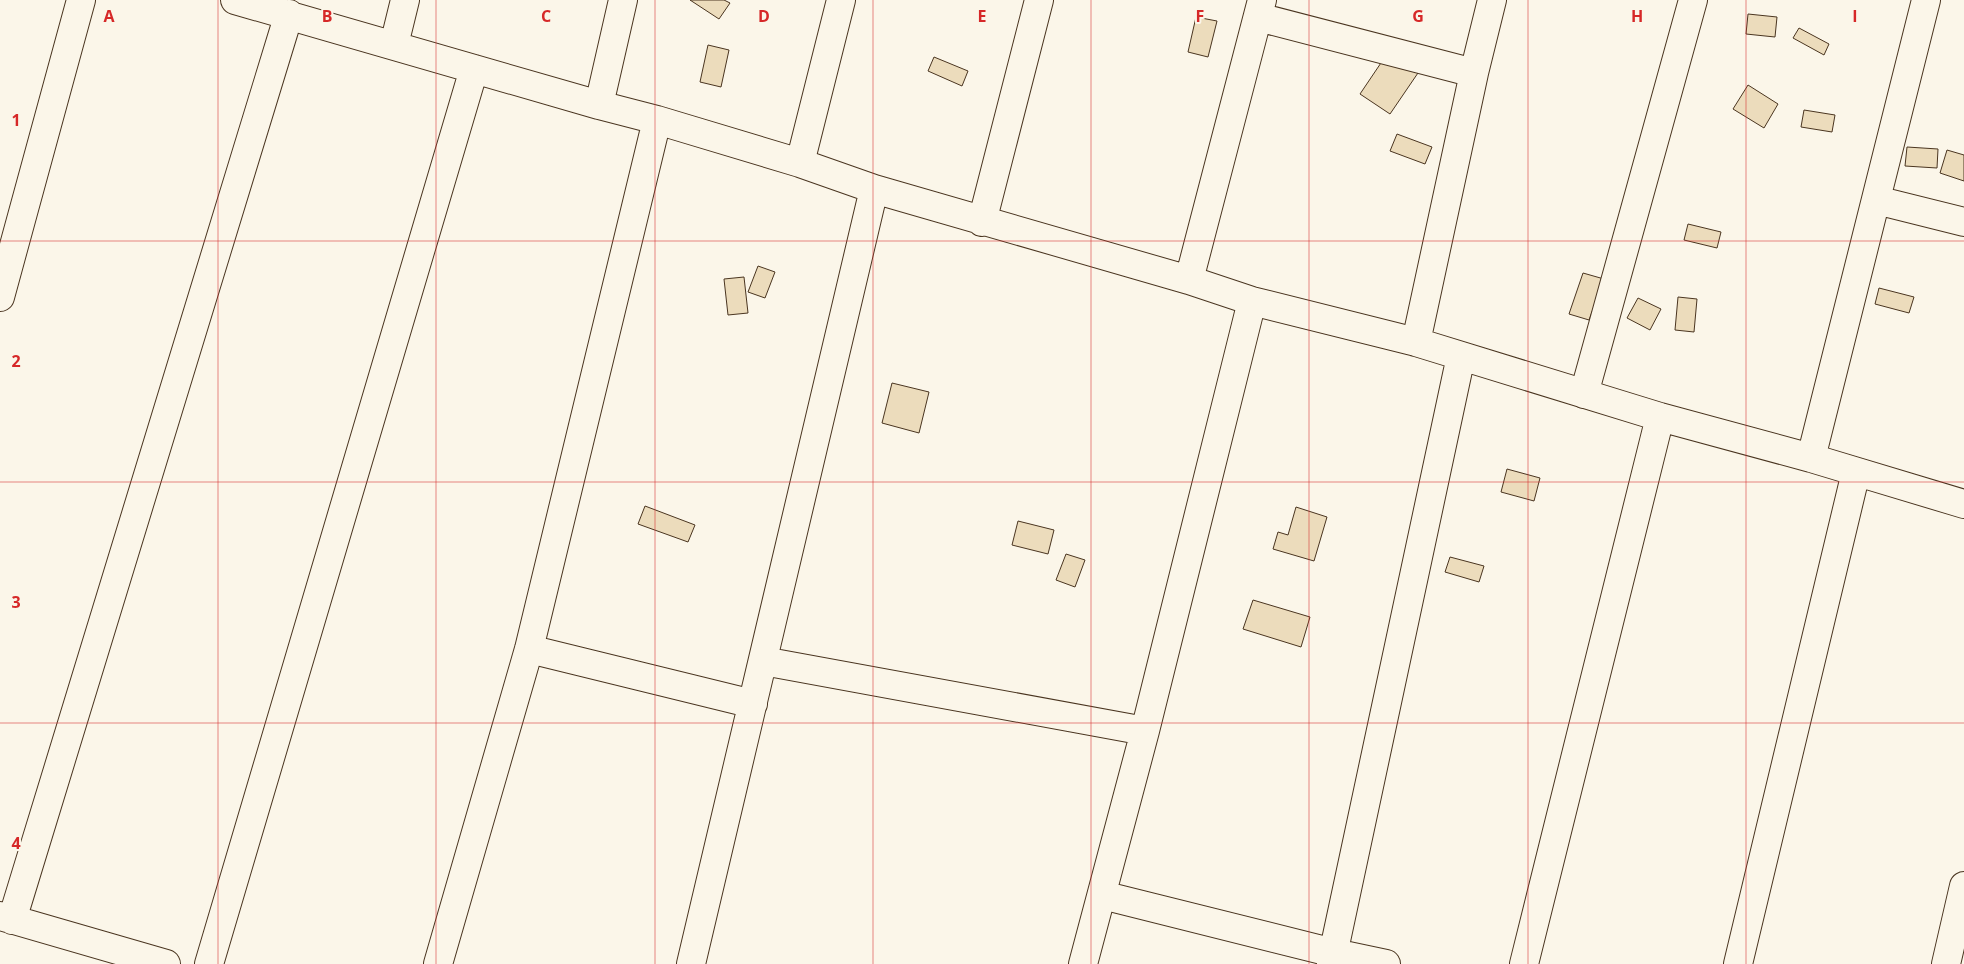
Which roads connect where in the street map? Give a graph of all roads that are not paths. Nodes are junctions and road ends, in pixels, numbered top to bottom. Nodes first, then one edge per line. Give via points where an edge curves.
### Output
1 (81, 0) edge
2 (236, 0) edge
3 (405, 0) edge
4 (622, 0) edge
5 (841, 0) edge
6 (1039, 0) edge
7 (1492, 0) edge
8 (1693, 0) edge
9 (1926, 0) edge
10 (1260, 8) edge
11 (289, 14) junction
12 (394, 45) junction
13 (474, 69) junction
14 (1474, 73) junction
15 (600, 105) junction
16 (657, 120) junction
17 (800, 163) junction
18 (874, 189) junction
19 (1876, 200) junction
20 (982, 222) junction
21 (1964, 222) edge
22 (1189, 280) junction
23 (0, 297) edge
24 (1252, 301) junction
25 (1416, 342) junction
26 (1461, 356) junction
27 (1584, 394) junction
28 (1660, 417) junction
29 (1811, 458) junction
30 (1856, 472) junction
31 (1964, 504) edge
32 (529, 649) junction
33 (763, 661) junction
34 (753, 704) junction
35 (1145, 731) junction
36 (1964, 886) edge
37 (1102, 895) junction
38 (6, 918) edge
39 (1333, 959) edge
40 (166, 964) edge
41 (209, 964) edge
42 (438, 964) edge
43 (691, 964) edge
44 (1083, 964) edge
45 (1386, 964) edge
46 (1524, 964) edge
47 (1738, 964) edge
48 (1946, 964) edge

1 - 23 street
2 - 11 street
3 - 12 street
4 - 15 street
5 - 17 street
6 - 20 street
7 - 14 street
8 - 27 street
9 - 19 street
10 - 14 street
10 - 22 street
11 - 12 street
11 - 38 street
12 - 13 street
13 - 15 street
13 - 41 street
14 - 25 street
15 - 16 street
16 - 17 street
16 - 32 street
17 - 18 street
18 - 20 street
18 - 33 street
19 - 21 street
19 - 29 street
20 - 22 street
22 - 24 street
24 - 25 street
24 - 35 street
25 - 26 street
26 - 27 street
26 - 39 street
27 - 28 street
28 - 29 street
28 - 46 street
29 - 30 street
30 - 31 street
30 - 47 street
32 - 34 street
32 - 42 street
33 - 34 street
33 - 35 street
34 - 43 street
35 - 37 street
36 - 48 street
37 - 39 street
37 - 44 street
38 - 40 street
39 - 45 street

